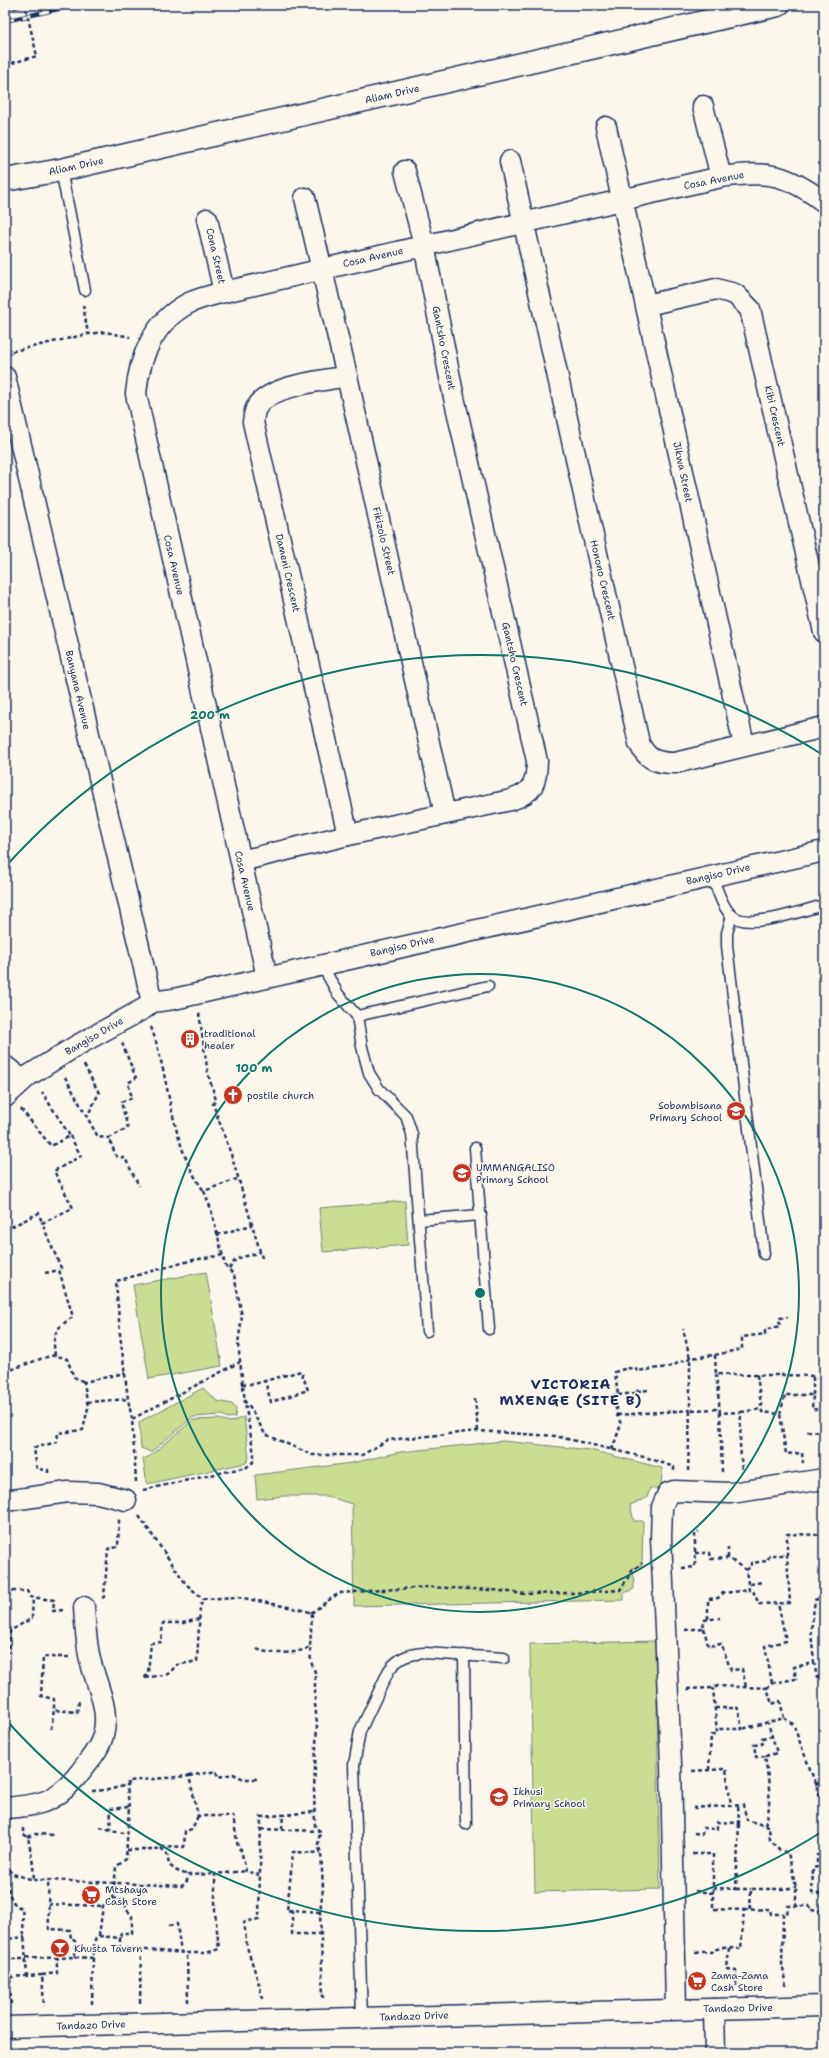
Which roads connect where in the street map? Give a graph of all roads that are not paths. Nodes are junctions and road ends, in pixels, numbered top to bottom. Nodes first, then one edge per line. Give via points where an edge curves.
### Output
1 (778, 5) edge
2 (703, 106) dead end
3 (606, 127) dead end
4 (510, 161) dead end
5 (61, 170) junction
6 (405, 171) dead end
7 (721, 177) junction
8 (5, 180) edge
9 (305, 198) dead end
10 (622, 200) junction
11 (824, 202) edge
12 (207, 219) dead end
13 (523, 223) junction
14 (424, 245) junction
15 (321, 269) junction
16 (85, 290) road end
17 (224, 292) junction
18 (647, 305) junction
19 (347, 376) junction
20 (6, 386) edge
21 (824, 632) edge
22 (824, 727) edge
23 (744, 745) junction
24 (445, 814) junction
25 (348, 835) junction
26 (824, 851) edge
27 (241, 861) junction
28 (712, 876) junction
29 (824, 905) edge
30 (732, 915) junction
31 (322, 965) junction
32 (267, 977) junction
33 (488, 986) dead end
34 (148, 1005) junction
35 (357, 1016) junction
36 (5, 1066) edge
37 (25, 1078) junction
38 (6, 1095) edge
39 (475, 1148) dead end
40 (481, 1216) junction
41 (419, 1220) junction
42 (764, 1254) dead end
43 (489, 1329) dead end
44 (427, 1331) dead end
45 (815, 1481) edge
46 (5, 1501) edge
47 (127, 1510) road end
48 (84, 1607) road end
49 (464, 1655) junction
50 (504, 1658) dead end
51 (13, 1807) edge
52 (466, 1824) dead end
53 (824, 2006) edge
54 (676, 2009) junction
55 (714, 2009) junction
56 (362, 2018) junction
57 (8, 2027) edge
58 (715, 2053) edge

1 - 5 street, Aliam Drive
2 - 7 street
3 - 10 street
4 - 13 street
5 - 8 street, Aliam Drive
5 - 16 lane
6 - 14 street
7 - 10 street, Cosa Avenue
7 - 11 street, Cosa Avenue via 748,173 773,174 803,186
9 - 15 street
10 - 13 street, Cosa Avenue
10 - 18 street, Jikwa Street
12 - 17 street, Cona Street
13 - 14 street, Cosa Avenue
13 - 23 street, Honono Crescent via 639,743 644,754 662,763 675,763
14 - 15 street, Cosa Avenue
14 - 24 street, Gantsho Crescent via 453,393 537,761 536,777 531,790 523,796
15 - 17 street, Cosa Avenue
15 - 19 street, Fikizolo Street
17 - 27 street, Cosa Avenue via 189,303 162,324 150,341 137,374 136,394
18 - 21 street, Kibi Crescent via 716,289 735,294 750,309
18 - 23 street, Jikwa Street
19 - 24 street, Fikizolo Street
19 - 25 street, Dameni Crescent via 288,388 267,396 256,407 253,422
20 - 34 street, Banyana Avenue
22 - 23 street, Honono Crescent
24 - 25 street, Gantsho Crescent
25 - 27 street, Gantsho Crescent
26 - 28 street, Bangiso Drive
27 - 32 street, Cosa Avenue
28 - 30 lane via 722,900
28 - 31 street, Bangiso Drive
29 - 30 lane via 754,922 744,921
30 - 42 lane via 727,933 727,946
31 - 32 street, Bangiso Drive
31 - 35 lane via 338,994
32 - 34 street, Bangiso Drive
33 - 35 lane
34 - 37 street, Bangiso Drive
35 - 41 lane via 369,1073 379,1089 406,1116 412,1134
36 - 37 street
37 - 38 street, Bangiso Drive
39 - 40 lane
40 - 41 lane
40 - 43 lane
41 - 44 lane
45 - 54 street via 732,1492 668,1493 662,1507 661,1561 673,1833
46 - 47 street via 68,1492 98,1492
48 - 51 street via 89,1657 105,1718 100,1746 60,1795 50,1800
49 - 50 lane
49 - 52 lane
49 - 56 lane via 412,1654 395,1662 360,1731 354,1766
53 - 55 street, Tandazo Drive
54 - 55 street, Tandazo Drive
54 - 56 street, Tandazo Drive
55 - 58 street
56 - 57 street, Tandazo Drive

